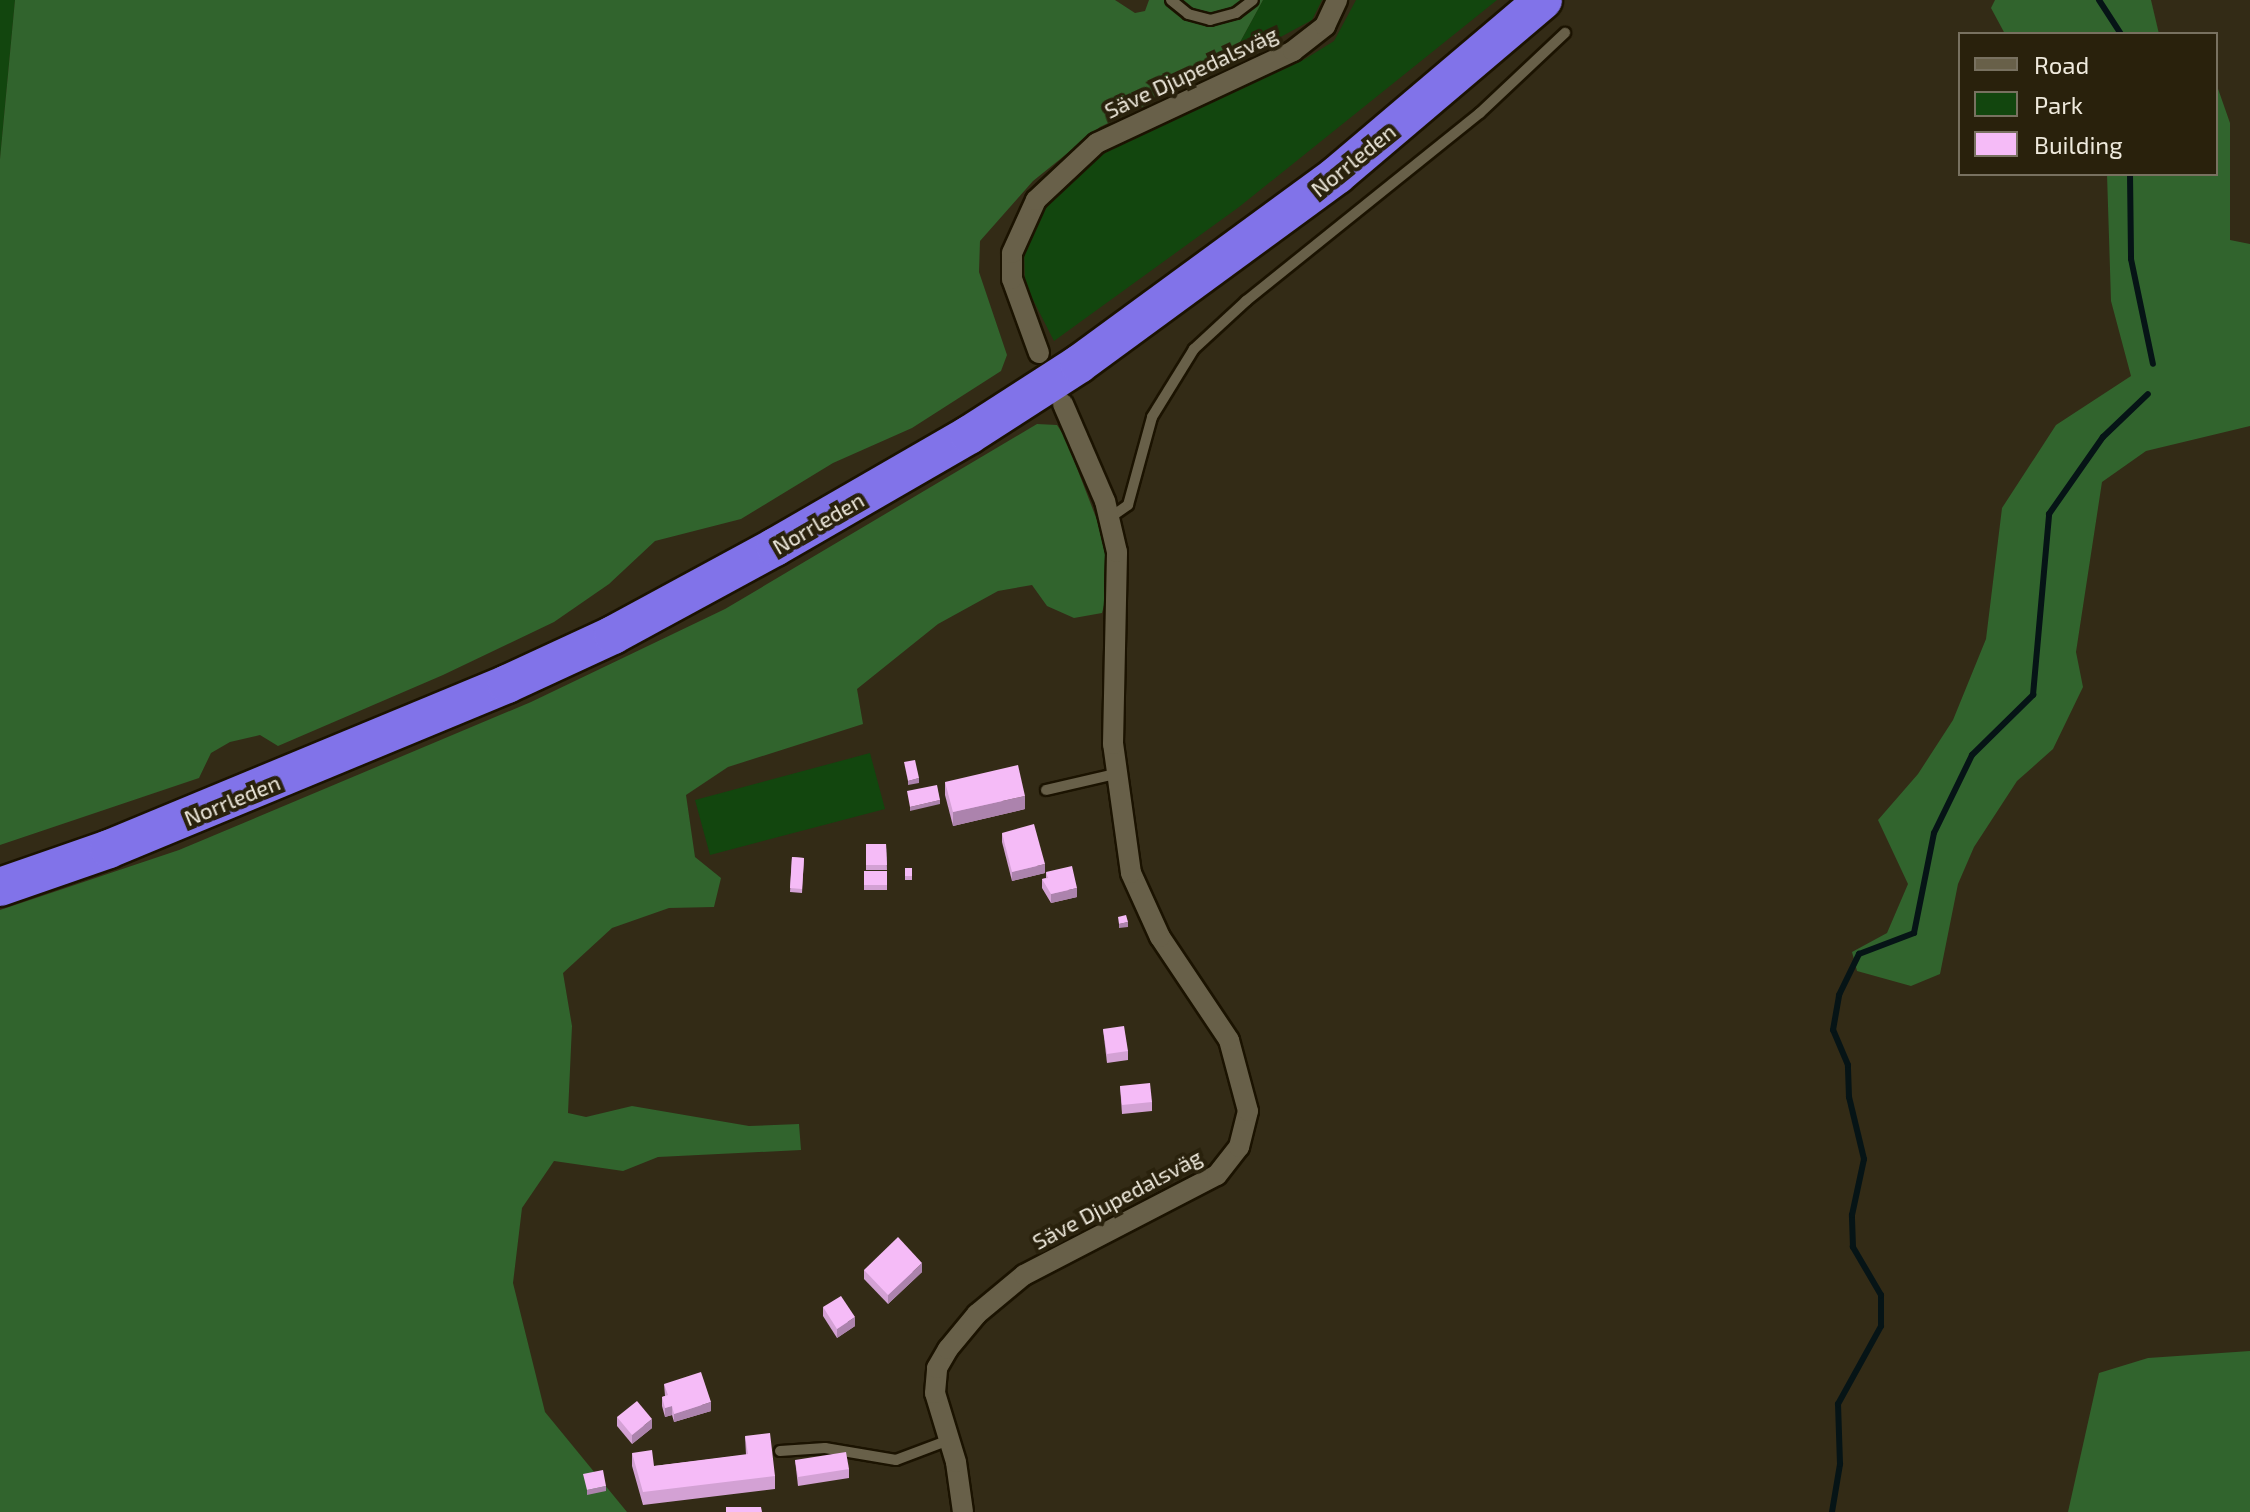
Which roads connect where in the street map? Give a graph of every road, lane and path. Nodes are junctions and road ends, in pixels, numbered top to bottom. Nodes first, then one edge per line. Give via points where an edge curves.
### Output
1 (1171, 0) edge
2 (1253, 0) edge
3 (1337, 0) edge
4 (1543, 0) edge
5 (1565, 33) dead end
6 (1039, 353) dead end
7 (1063, 404) dead end
8 (1111, 517) junction
9 (1115, 774) junction
10 (1046, 790) dead end
11 (0, 887) edge
12 (949, 1440) junction
13 (780, 1451) dead end
14 (963, 1512) edge

1 - 2 lane via 1188,14 1210,20 1236,13
3 - 6 street, Säve Djupedalsväg via 1312,39 1108,137 1036,200 1012,253 1012,279
4 - 11 highway, Norrleden via 1337,175 1079,364 789,539 613,635 507,684 109,849
5 - 8 lane via 1469,123 1246,301 1194,349 1152,417 1128,505
7 - 8 street, Säve Djupedalsväg
8 - 9 street, Säve Djupedalsväg via 1117,552
9 - 10 lane
9 - 12 street, Säve Djupedalsväg via 1131,873 1142,904 1229,1040 1246,1088 1247,1123 1233,1158 1206,1183 1051,1258 1010,1285 966,1325 934,1377
12 - 13 lane via 896,1460 825,1448
12 - 14 street, Säve Djupedalsväg

